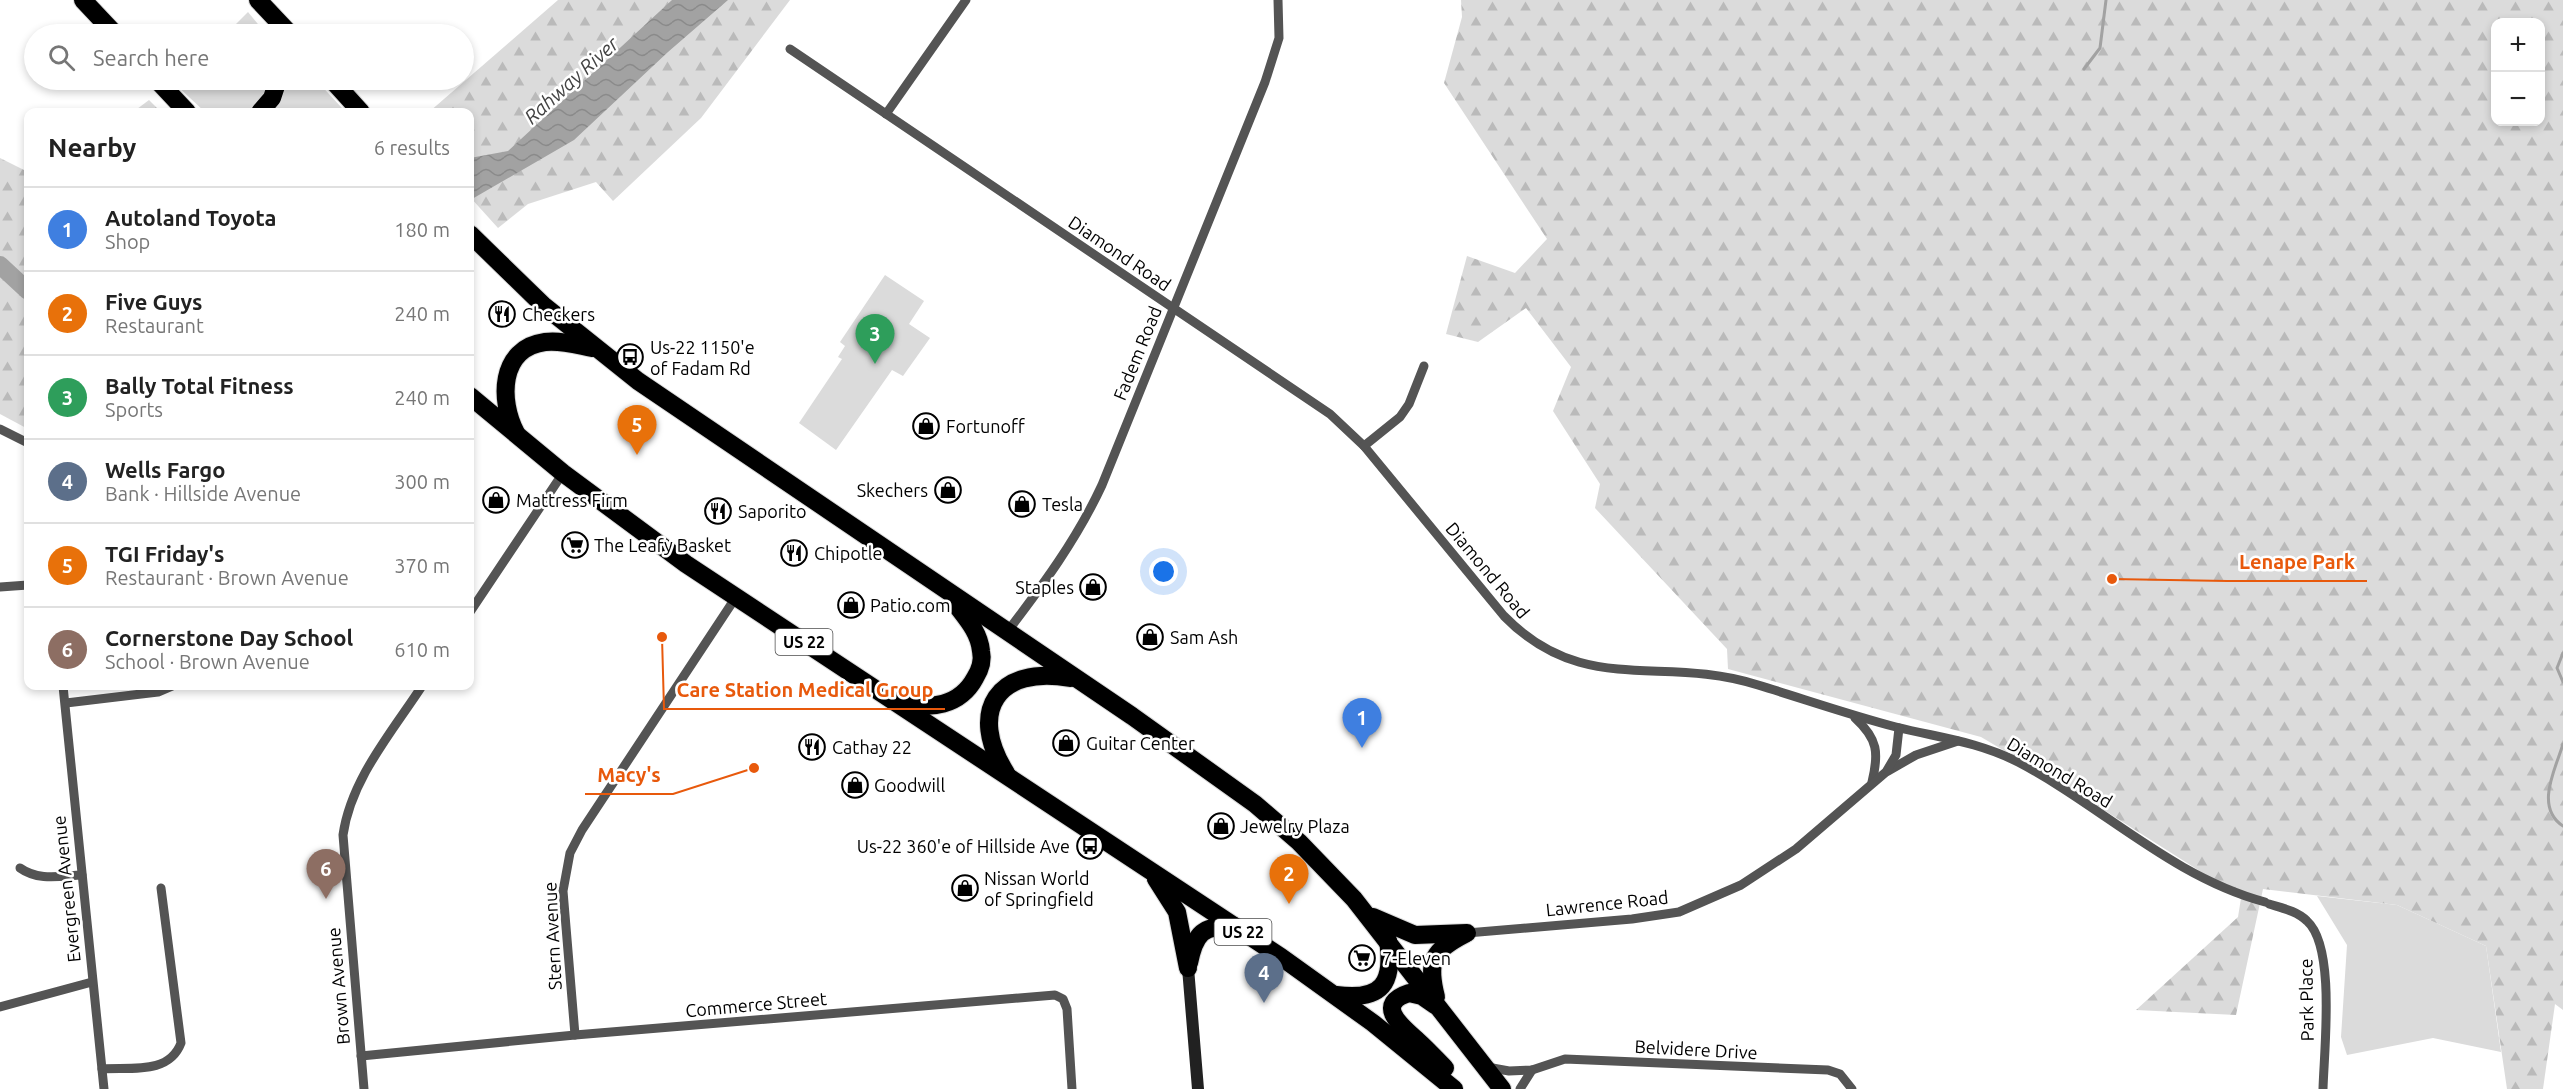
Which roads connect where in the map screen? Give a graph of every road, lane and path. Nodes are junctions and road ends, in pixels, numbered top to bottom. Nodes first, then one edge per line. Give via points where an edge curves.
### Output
1 (83, 0) edge
2 (257, 0) edge
3 (966, 0) edge
4 (1278, 0) edge
5 (106, 24) edge
6 (267, 24) edge
7 (280, 24) edge
8 (790, 49) dead end
9 (166, 90) edge
10 (275, 90) edge
11 (341, 90) edge
12 (169, 93) junction
13 (183, 108) edge
14 (192, 108) edge
15 (263, 108) edge
16 (357, 108) edge
17 (886, 114) junction
18 (474, 238) edge
19 (1173, 308) junction
20 (594, 348) junction
21 (1424, 366) dead end
22 (474, 399) edge
23 (0, 429) edge
24 (519, 437) junction
25 (24, 441) edge
26 (1364, 447) junction
27 (563, 473) junction
28 (24, 585) edge
29 (0, 587) edge
30 (943, 589) junction
31 (736, 597) junction
32 (474, 606) edge
33 (1007, 632) junction
34 (1078, 680) junction
35 (64, 690) edge
36 (163, 690) edge
37 (419, 690) edge
38 (894, 701) junction
39 (66, 703) junction
40 (1853, 716) junction
41 (1899, 728) junction
42 (1959, 741) junction
43 (1886, 772) junction
44 (1010, 777) junction
45 (1872, 783) junction
46 (20, 868) dead end
47 (1150, 870) junction
48 (82, 875) junction
49 (160, 888) dead end
50 (2267, 903) joint
51 (1366, 914) junction
52 (1234, 926) junction
53 (1467, 933) junction
54 (1388, 939) junction
55 (1188, 968) junction
56 (92, 982) junction
57 (1335, 994) junction
58 (0, 1007) edge
59 (1440, 1007) junction
60 (575, 1035) junction
61 (361, 1056) junction
62 (1485, 1066) junction
63 (102, 1069) junction
64 (1532, 1070) junction
65 (104, 1089) edge
66 (364, 1089) edge
67 (1072, 1089) edge
68 (1198, 1089) edge
69 (1454, 1089) edge
70 (1466, 1089) edge
71 (1502, 1089) edge
72 (1520, 1089) edge
73 (1852, 1089) edge
74 (2323, 1089) edge

1 - 5 highway
2 - 6 highway
2 - 7 highway
3 - 17 street
4 - 19 street, Fadem Road via 1279,38 1265,82
8 - 17 street, Diamond Road
9 - 12 highway
10 - 15 highway
11 - 16 highway
12 - 13 highway
12 - 14 highway
17 - 19 street, Diamond Road
18 - 20 highway via 517,282
19 - 26 street, Diamond Road via 1330,414
19 - 33 street, Fadem Road via 1090,512 1060,562
20 - 24 highway via 542,342 515,359 504,392
20 - 30 highway
21 - 26 street via 1400,417
22 - 24 highway, US 22
23 - 25 street
24 - 27 highway, US 22
26 - 40 street, Diamond Road via 1504,616 1545,650 1604,669 1728,676
27 - 31 highway, US 22
27 - 32 street
28 - 29 street
30 - 33 highway
30 - 38 highway via 976,633 981,651 977,675 960,696 942,705
31 - 38 highway, US 22
31 - 60 street, Stern Avenue via 570,853 563,904
33 - 34 highway
34 - 44 highway via 1037,675 1013,683 998,697 990,714 988,734
34 - 51 highway via 1238,790 1305,849
35 - 39 street, Evergreen Avenue
36 - 39 street
37 - 61 street, Brown Avenue via 359,784 345,822 342,848
38 - 44 highway, US 22
39 - 48 street, Evergreen Avenue
40 - 41 street, Diamond Road
40 - 45 street via 1875,743 1877,764
41 - 42 street, Diamond Road
41 - 43 street, Lawrence Road via 1896,754
42 - 43 street, Lawrence Road via 1916,755
42 - 50 street, Diamond Road via 1979,744 2018,762 2189,870 2228,890
43 - 45 street, Lawrence Road
44 - 47 highway, US 22
45 - 53 street, Lawrence Road via 1804,842 1768,867 1741,885 1679,912
46 - 48 street via 40,877
47 - 52 highway, US 22
47 - 55 highway via 1177,912
48 - 56 street, Evergreen Avenue
49 - 63 street via 181,1043 165,1064
50 - 74 street, Park Place via 2291,910 2308,921 2326,965
51 - 53 highway via 1415,935
51 - 54 highway
52 - 55 highway via 1216,926 1200,933 1192,947
52 - 57 highway, US 22
53 - 59 highway via 1445,945 1432,962
54 - 57 highway via 1391,966 1383,986 1363,997
54 - 59 highway
55 - 68 street
56 - 58 street
56 - 63 street, Evergreen Avenue
57 - 69 highway, US 22
59 - 62 highway
59 - 70 highway via 1409,993 1398,999 1392,1010 1398,1025
60 - 61 street, Commerce Street
60 - 67 street, Commerce Street via 1055,995 1063,999 1066,1009
61 - 66 street, Brown Avenue
62 - 64 street, Belvidere Drive
62 - 71 highway
63 - 65 street, Evergreen Avenue
64 - 72 street
64 - 73 street, Belvidere Drive via 1565,1059 1828,1070 1840,1074

